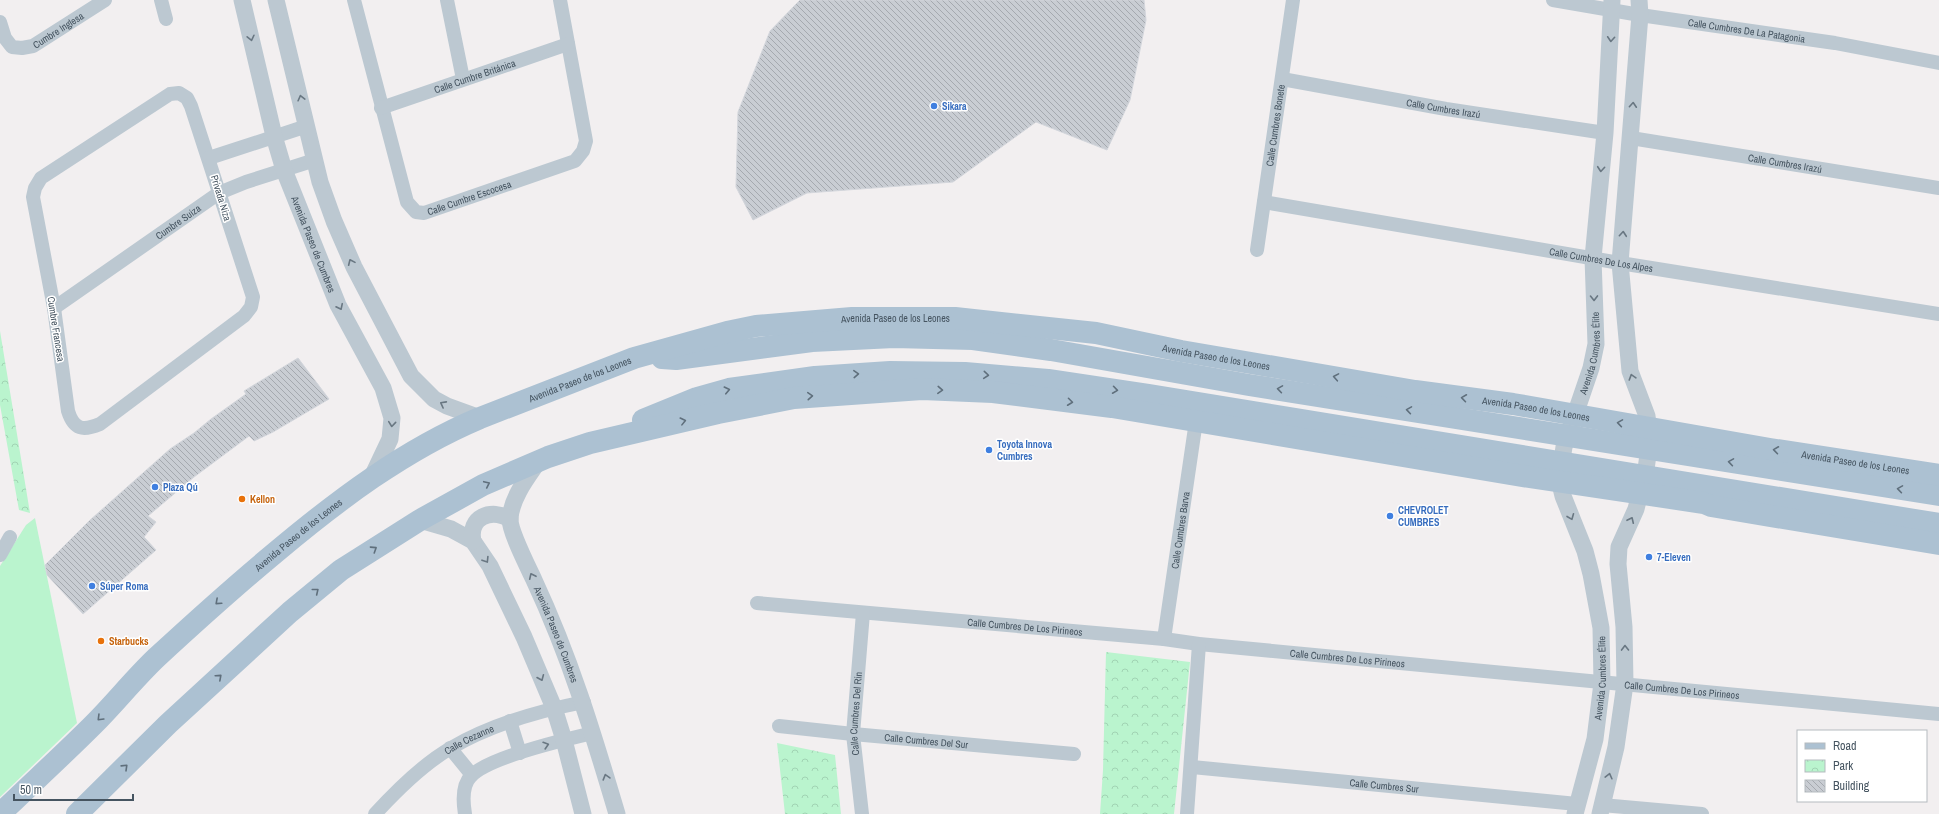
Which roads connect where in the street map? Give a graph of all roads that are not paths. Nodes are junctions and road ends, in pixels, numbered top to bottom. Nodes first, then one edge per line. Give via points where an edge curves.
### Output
1 (105, 0) edge
2 (162, 0) edge
3 (242, 0) edge
4 (276, 0) edge
5 (354, 0) edge
6 (447, 0) edge
7 (560, 0) edge
8 (1293, 0) edge
9 (1553, 0) edge
10 (1612, 5) edge
11 (1639, 8) edge
12 (166, 19) dead end
13 (0, 22) edge
14 (568, 44) junction
15 (1939, 63) edge
16 (1282, 79) junction
17 (463, 80) junction
18 (179, 93) joint
19 (381, 108) junction
20 (307, 126) junction
21 (1604, 134) junction
22 (274, 136) junction
23 (1631, 138) junction
24 (209, 158) junction
25 (315, 160) junction
26 (284, 170) junction
27 (1939, 188) edge
28 (219, 193) junction
29 (1264, 202) junction
30 (1257, 250) dead end
31 (1593, 258) junction
32 (1620, 263) junction
33 (252, 307) joint
34 (54, 308) junction
35 (1939, 314) edge
36 (641, 357) junction
37 (1513, 404) junction
38 (1574, 416) junction
39 (480, 418) junction
40 (1196, 421) junction
41 (1650, 427) junction
42 (1727, 442) junction
43 (590, 443) junction
44 (538, 462) junction
45 (1490, 471) junction
46 (1939, 475) edge
47 (372, 477) junction
48 (1559, 480) junction
49 (1640, 494) junction
50 (1939, 496) edge
51 (1704, 503) junction
52 (510, 519) junction
53 (420, 520) junction
54 (1939, 524) edge
55 (10, 537) dead end
56 (474, 541) junction
57 (1939, 544) edge
58 (0, 556) edge
59 (757, 603) dead end
60 (863, 613) junction
61 (1164, 639) junction
62 (1199, 644) junction
63 (1602, 683) junction
64 (1625, 684) junction
65 (584, 702) junction
66 (554, 708) junction
67 (1939, 714) edge
68 (510, 721) junction
69 (779, 726) dead end
70 (594, 733) junction
71 (853, 734) junction
72 (564, 740) junction
73 (450, 748) junction
74 (520, 753) junction
75 (1074, 754) dead end
76 (1192, 767) junction
77 (472, 775) junction
78 (1576, 809) edge
79 (1601, 809) edge
80 (8, 810) edge
81 (77, 814) edge
82 (375, 814) edge
83 (465, 814) edge
84 (583, 814) edge
85 (617, 814) edge
86 (862, 814) edge
87 (1187, 814) edge
88 (1702, 814) edge

1 - 13 street, Cumbre Inglesa via 33,46 12,47 5,38
2 - 12 street
3 -> 22 street, Avenida Paseo de Cumbres
20 -> 4 street
5 - 19 street, Calle Cumbre Escocesa
6 - 17 street
7 - 14 street, Calle Cumbre Escocesa
8 - 16 street, Calle Cumbres Bonete
9 - 10 street, Calle Cumbres De La Patagonia
10 - 11 street, Calle Cumbres De La Patagonia
10 -> 21 street, Avenida Cumbres Élite
11 - 15 street, Calle Cumbres De La Patagonia
23 -> 11 street
14 - 17 street, Calle Cumbre Británica
14 - 19 street, Calle Cumbre Escocesa via 586,141 583,152 575,161 424,213 416,212 407,202
16 - 21 street, Calle Cumbres Irazú
16 - 29 street, Calle Cumbres Bonete
17 - 19 street, Calle Cumbre Británica
18 - 24 street, Privada Niza via 187,98 191,106
18 - 34 street, Cumbre Francesa via 170,94 41,178 35,188 33,197
20 - 22 street
20 - 25 street
21 -> 31 street, Avenida Cumbres Élite
22 - 24 street
22 - 26 street, Avenida Paseo de Cumbres
23 - 27 street, Calle Cumbres Irazú
32 -> 23 street
24 - 28 street, Privada Niza
25 - 26 street, Cumbre Suiza
39 -> 25 street via 434,399 411,376 354,267 334,221
26 - 28 street, Cumbre Suiza
26 -> 47 street, Avenida Paseo de Cumbres via 338,305 383,388 392,418 390,439
28 - 33 street, Privada Niza via 253,297
28 - 34 street, Cumbre Suiza
29 - 30 street, Calle Cumbres Bonete
29 - 31 street, Calle Cumbres De Los Alpes
31 - 32 street, Calle Cumbres De Los Alpes
31 -> 38 street, Avenida Cumbres Élite via 1596,344 1591,368
32 - 35 street, Calle Cumbres De Los Alpes
41 -> 32 street via 1630,371
33 - 34 street, Cumbre Francesa via 244,316 100,424 88,429 78,427 71,420
37 -> 36 main road, Avenida Paseo de los Leones via 1415,391 1181,351 1096,333 955,318 852,318 756,326
36 - 39 main road, Avenida Paseo de los Leones
50 -> 36 main road via 973,339 894,337 812,341 676,359
37 - 38 main road, Avenida Paseo de los Leones
37 - 45 main road via 1522,420 1517,452 1511,462 1503,468
41 -> 38 main road, Avenida Paseo de los Leones
38 - 48 street, Avenida Cumbres Élite via 1564,447
39 - 47 main road, Avenida Paseo de los Leones via 456,428
43 -> 40 main road via 794,398 922,389 993,392
40 - 45 main road
40 - 61 street, Calle Cumbres Barva
41 - 42 main road, Avenida Paseo de los Leones
41 - 49 street via 1646,469
46 -> 42 main road, Avenida Paseo de los Leones
42 - 51 main road via 1717,445 1709,452 1704,464 1698,490
43 - 44 main road
43 -> 54 main road via 677,406 729,389 815,377 890,372 965,373 1048,380
44 - 52 street via 519,490
53 -> 44 main road via 483,485
45 - 48 main road
47 -> 80 main road, Avenida Paseo de los Leones via 315,519 181,635
48 - 49 main road
48 -> 63 street, Avenida Cumbres Élite via 1591,574 1601,628
49 - 51 main road
64 -> 49 street via 1619,547
51 - 57 main road
52 - 56 street via 492,513 485,516 474,525 471,532
65 -> 52 street, Avenida Paseo de Cumbres
53 - 56 street via 451,529
81 -> 53 main road via 168,724 290,612 341,570
55 - 58 street
56 -> 66 street via 497,580
59 - 60 street, Calle Cumbres De Los Pirineos
60 - 61 street, Calle Cumbres De Los Pirineos
60 - 71 street, Calle Cumbres Del Rin
61 - 62 street, Calle Cumbres De Los Pirineos
62 - 63 street, Calle Cumbres De Los Pirineos
62 - 76 street
63 - 64 street, Calle Cumbres De Los Pirineos
63 - 78 street, Avenida Cumbres Élite via 1595,740
64 - 67 street, Calle Cumbres De Los Pirineos
79 -> 64 street via 1616,747
65 - 66 street, Calle Cezanne
65 - 70 street, Avenida Paseo de Cumbres
66 - 68 street, Calle Cezanne
66 - 72 street
68 - 73 street, Calle Cezanne via 480,732
68 - 74 street
69 - 71 street, Calle Cumbres Del Sur
70 - 72 street
85 -> 70 street, Avenida Paseo de Cumbres
71 - 75 street, Calle Cumbres Del Sur
71 - 86 street, Calle Cumbres Del Rin
74 -> 72 street
72 - 84 street
73 - 77 street
73 - 82 street, Calle Cezanne via 423,769
74 - 77 street via 491,763
76 - 78 street, Calle Cumbres Sur
76 - 87 street
77 - 83 street via 465,786
79 - 88 street

